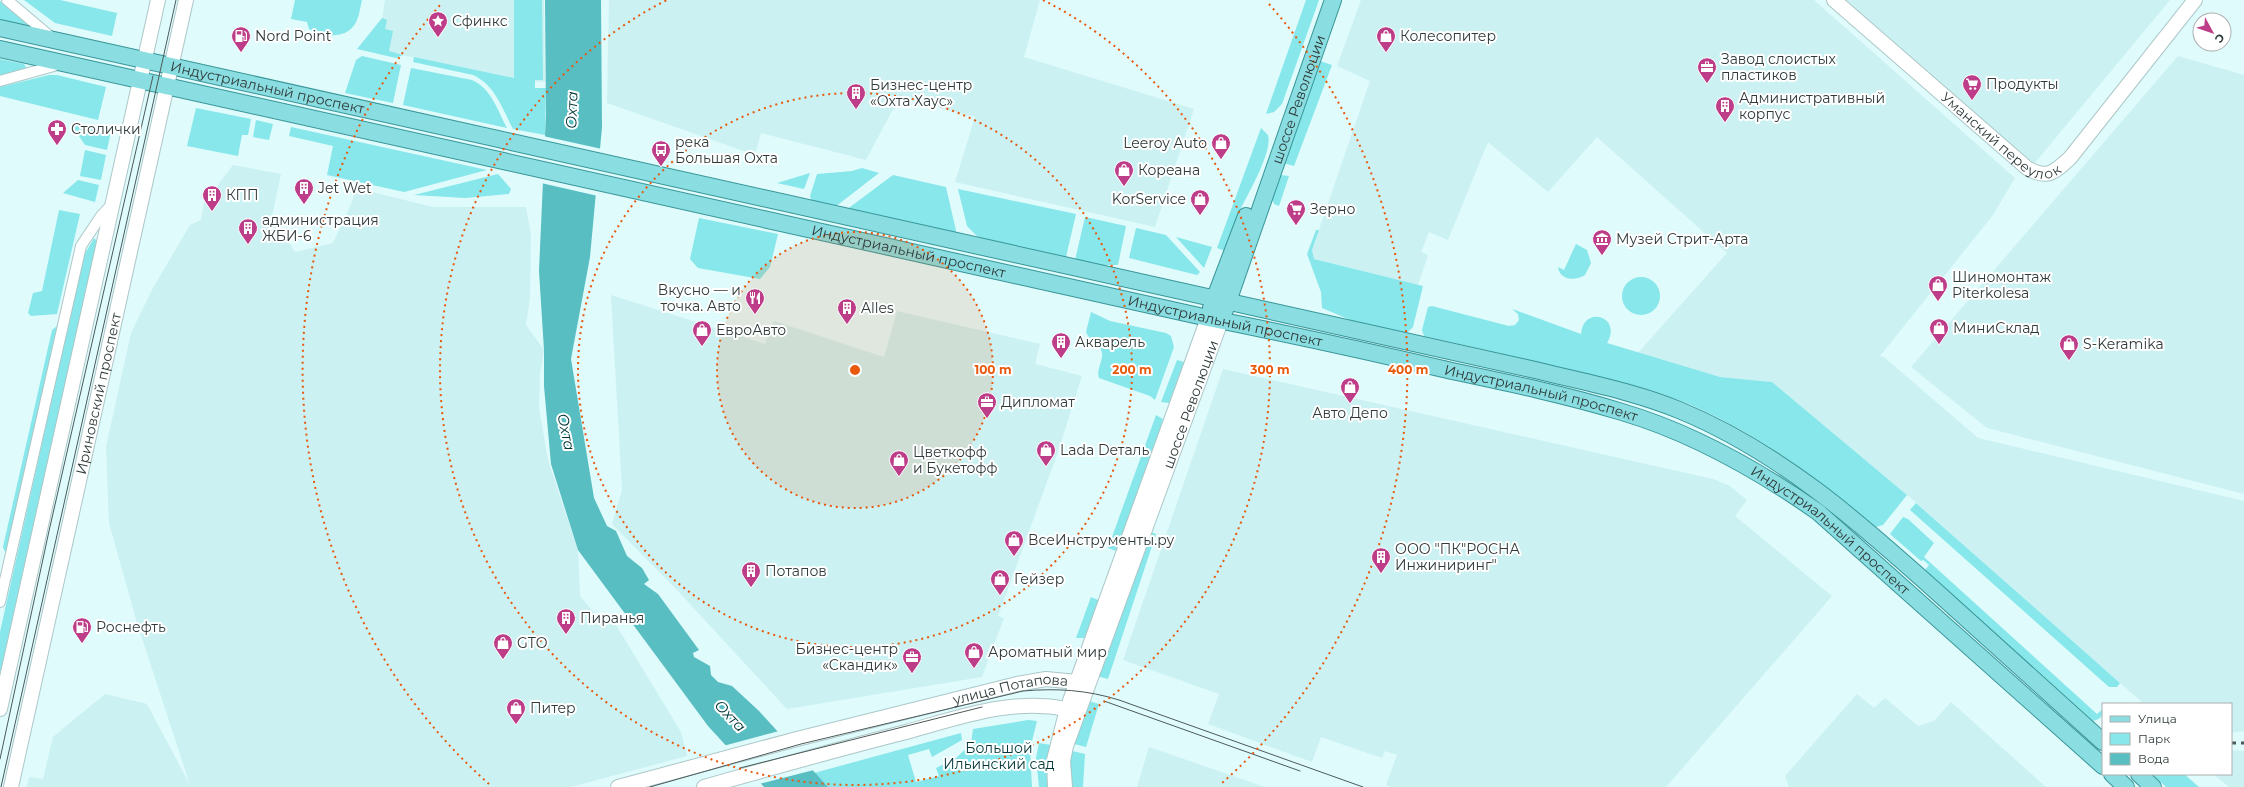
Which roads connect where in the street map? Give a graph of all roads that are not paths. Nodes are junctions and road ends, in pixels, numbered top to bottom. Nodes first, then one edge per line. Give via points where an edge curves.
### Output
1 (8, 0) edge
2 (158, 0) edge
3 (186, 0) edge
4 (1323, 0) edge
5 (1333, 0) edge
6 (1834, 0) edge
7 (2195, 0) edge
8 (0, 28) edge
9 (54, 40) junction
10 (0, 49) edge
11 (145, 60) junction
12 (62, 63) junction
13 (172, 66) junction
14 (140, 80) junction
15 (0, 81) edge
16 (167, 86) junction
17 (540, 147) junction
18 (622, 166) junction
19 (537, 168) junction
20 (620, 187) junction
21 (113, 203) junction
22 (1221, 300) junction
23 (1214, 319) junction
24 (0, 602) edge
25 (1077, 682) junction
26 (1083, 697) junction
27 (1067, 708) junction
28 (0, 709) edge
29 (2102, 741) edge
30 (2102, 765) edge
31 (2113, 775) edge
32 (2140, 775) edge
33 (11, 787) edge
34 (618, 787) edge
35 (704, 787) edge
36 (1055, 787) edge
37 (1065, 787) edge
38 (2126, 787) edge
39 (2153, 787) edge

1 - 9 street
2 - 11 main road, Ириновский проспект
3 - 13 main road, Ириновский проспект
4 - 22 main road, шоссе Революции via 1238,239
5 - 22 main road, шоссе Революции
6 - 7 main road, Уманский переулок via 2027,168 2038,174 2049,174 2070,158
8 - 9 main road, Индустриальный проспект
9 - 11 main road, Индустриальный проспект
10 - 12 main road, Индустриальный проспект
11 - 13 main road, Индустриальный проспект
11 - 14 main road, Ириновский проспект
12 - 14 main road, Индустриальный проспект
12 - 15 street
13 - 16 main road, Ириновский проспект
13 - 17 main road, Индустриальный проспект
14 - 16 main road, Индустриальный проспект
14 - 21 main road, Ириновский проспект
16 - 19 main road, Индустриальный проспект
16 - 33 main road, Ириновский проспект
17 - 18 main road, Индустриальный проспект
17 - 19 main road
18 - 20 main road
18 - 22 main road, Индустриальный проспект
19 - 20 main road, Индустриальный проспект
20 - 23 main road, Индустриальный проспект
21 - 24 street via 81,246
21 - 28 main road, Ириновский проспект
22 - 23 main road, шоссе Революции
22 - 29 main road, Индустриальный проспект via 1622,391 1679,410 1721,430 1782,466 1842,510
23 - 25 main road, шоссе Революции
23 - 26 main road, шоссе Революции via 1167,474
23 - 30 main road, Индустриальный проспект via 1595,404 1624,412 1699,442 1765,477 1818,512
25 - 26 main road, улица Потапова
25 - 27 main road, шоссе Революции
25 - 34 main road, улица Потапова via 1037,680 797,739
26 - 27 main road, улица Потапова
26 - 37 main road, шоссе Революции via 1066,746
27 - 35 main road, улица Потапова via 1022,704 987,710
27 - 36 main road, шоссе Революции via 1054,760
31 - 38 main road
32 - 39 main road

